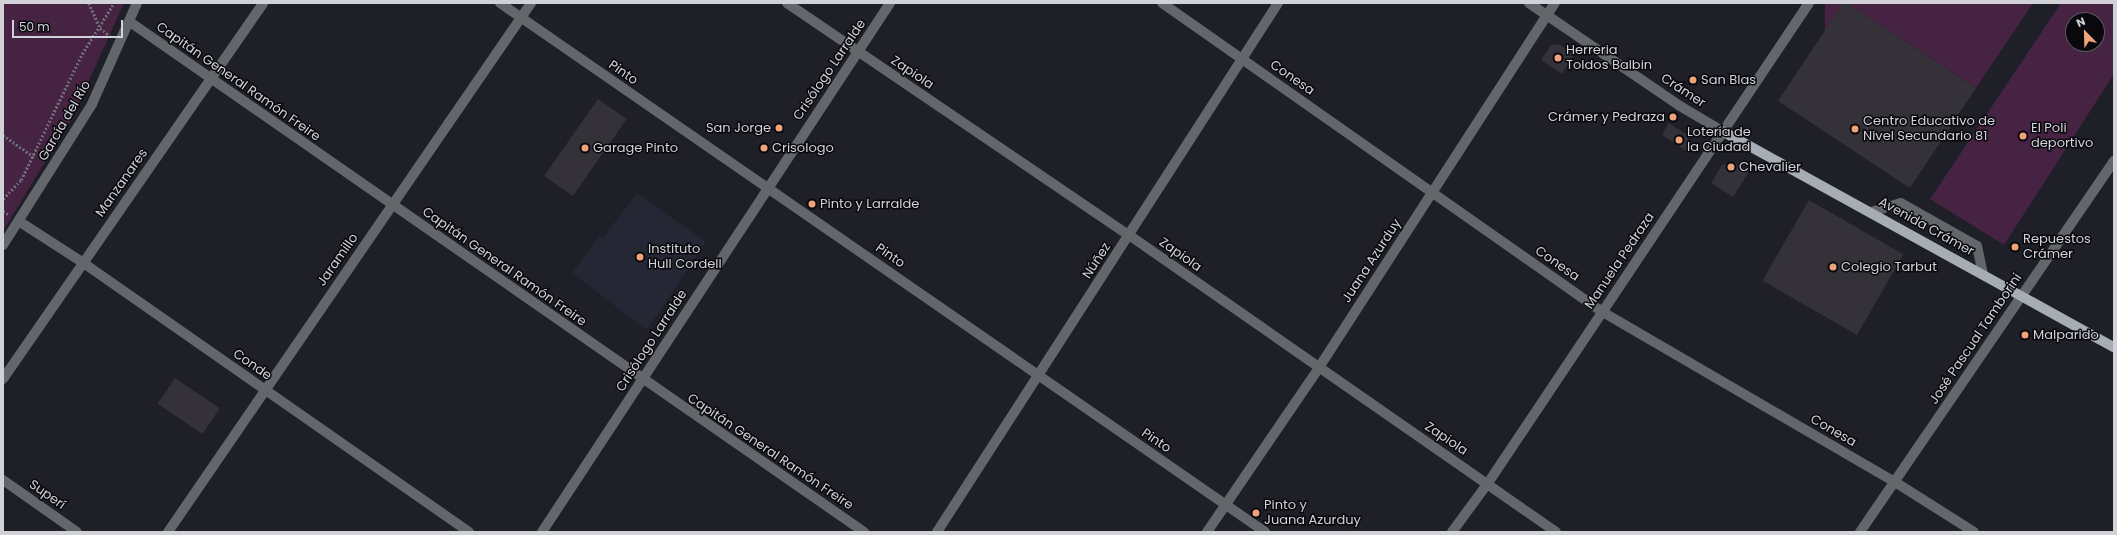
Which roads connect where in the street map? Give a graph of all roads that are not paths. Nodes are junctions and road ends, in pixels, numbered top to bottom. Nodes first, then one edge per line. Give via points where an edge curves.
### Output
1 (137, 3) edge
2 (263, 3) edge
3 (500, 3) edge
4 (531, 3) edge
5 (786, 3) edge
6 (890, 3) edge
7 (1162, 3) edge
8 (1278, 3) edge
9 (1529, 3) edge
10 (1555, 3) edge
11 (1809, 3) edge
12 (1547, 15) junction
13 (520, 17) junction
14 (130, 22) junction
15 (857, 52) junction
16 (1242, 58) junction
17 (211, 80) junction
18 (1724, 132) junction
19 (2114, 161) edge
20 (766, 189) junction
21 (1432, 192) junction
22 (392, 205) junction
23 (1871, 212) junction
24 (20, 222) junction
25 (1129, 235) junction
26 (3, 245) edge
27 (82, 262) junction
28 (1984, 274) junction
29 (2021, 294) junction
30 (1601, 311) junction
31 (2114, 347) edge
32 (1318, 369) junction
33 (1038, 376) junction
34 (3, 379) edge
35 (642, 380) junction
36 (264, 389) junction
37 (3, 480) edge
38 (1895, 482) junction
39 (1488, 483) junction
40 (1225, 504) junction
41 (77, 532) edge
42 (168, 532) edge
43 (468, 532) edge
44 (542, 532) edge
45 (864, 532) edge
46 (937, 532) edge
47 (1207, 532) edge
48 (1265, 532) edge
49 (1452, 532) edge
50 (1556, 532) edge
51 (1860, 532) edge
52 (1974, 532) edge

1 - 14 street, García del Río
2 - 17 street, Manzanares
3 - 13 street, Pinto
4 - 13 street, Jaramillo
5 - 15 street, Zapiola
6 - 15 street, Crisólogo Larralde
7 - 16 street, Conesa
8 - 16 street, Núñez
9 - 12 street, Crámer
10 - 12 street, Juana Azurduy
11 - 18 street, Manuela Pedraza
12 - 18 street, Crámer via 1680,106
12 - 21 street, Juana Azurduy
13 - 20 street, Pinto
13 - 22 street, Jaramillo
14 - 17 street, Capitán General Ramón Freire
14 - 24 street, García del Río via 92,104
15 - 20 street, Crisólogo Larralde
15 - 25 street, Zapiola
16 - 21 street, Conesa
16 - 25 street, Núñez
17 - 22 street, Capitán General Ramón Freire
17 - 27 street, Manzanares
18 - 23 main road, Avenida Crámer
18 - 30 street, Manuela Pedraza
19 - 29 street, José Pascual Tamborini
20 - 33 street, Pinto via 818,221
20 - 35 street, Crisólogo Larralde
21 - 30 street, Conesa
21 - 32 street, Juana Azurduy
22 - 35 street, Capitán General Ramón Freire
22 - 36 street, Jaramillo
23 - 28 main road, Avenida Crámer
23 - 28 street via 1901,203 1977,246
24 - 26 street, García del Río
24 - 27 street, Conde
25 - 32 street, Zapiola
25 - 33 street, Núñez
27 - 34 street, Manzanares
27 - 36 street, Conde
28 - 29 main road, Avenida Crámer
29 - 31 main road, Avenida Crámer
29 - 38 street, José Pascual Tamborini
30 - 38 street, Conesa
30 - 39 street, Manuela Pedraza
32 - 39 street, Zapiola
32 - 40 street, Juana Azurduy
33 - 40 street, Pinto
33 - 46 street, Núñez
35 - 44 street, Crisólogo Larralde
35 - 45 street, Capitán General Ramón Freire
36 - 42 street, Jaramillo
36 - 43 street, Conde
37 - 41 street, Superí
38 - 51 street, José Pascual Tamborini
38 - 52 street, Conesa
39 - 49 street, Manuela Pedraza
39 - 50 street, Zapiola
40 - 47 street, Juana Azurduy
40 - 48 street, Pinto

